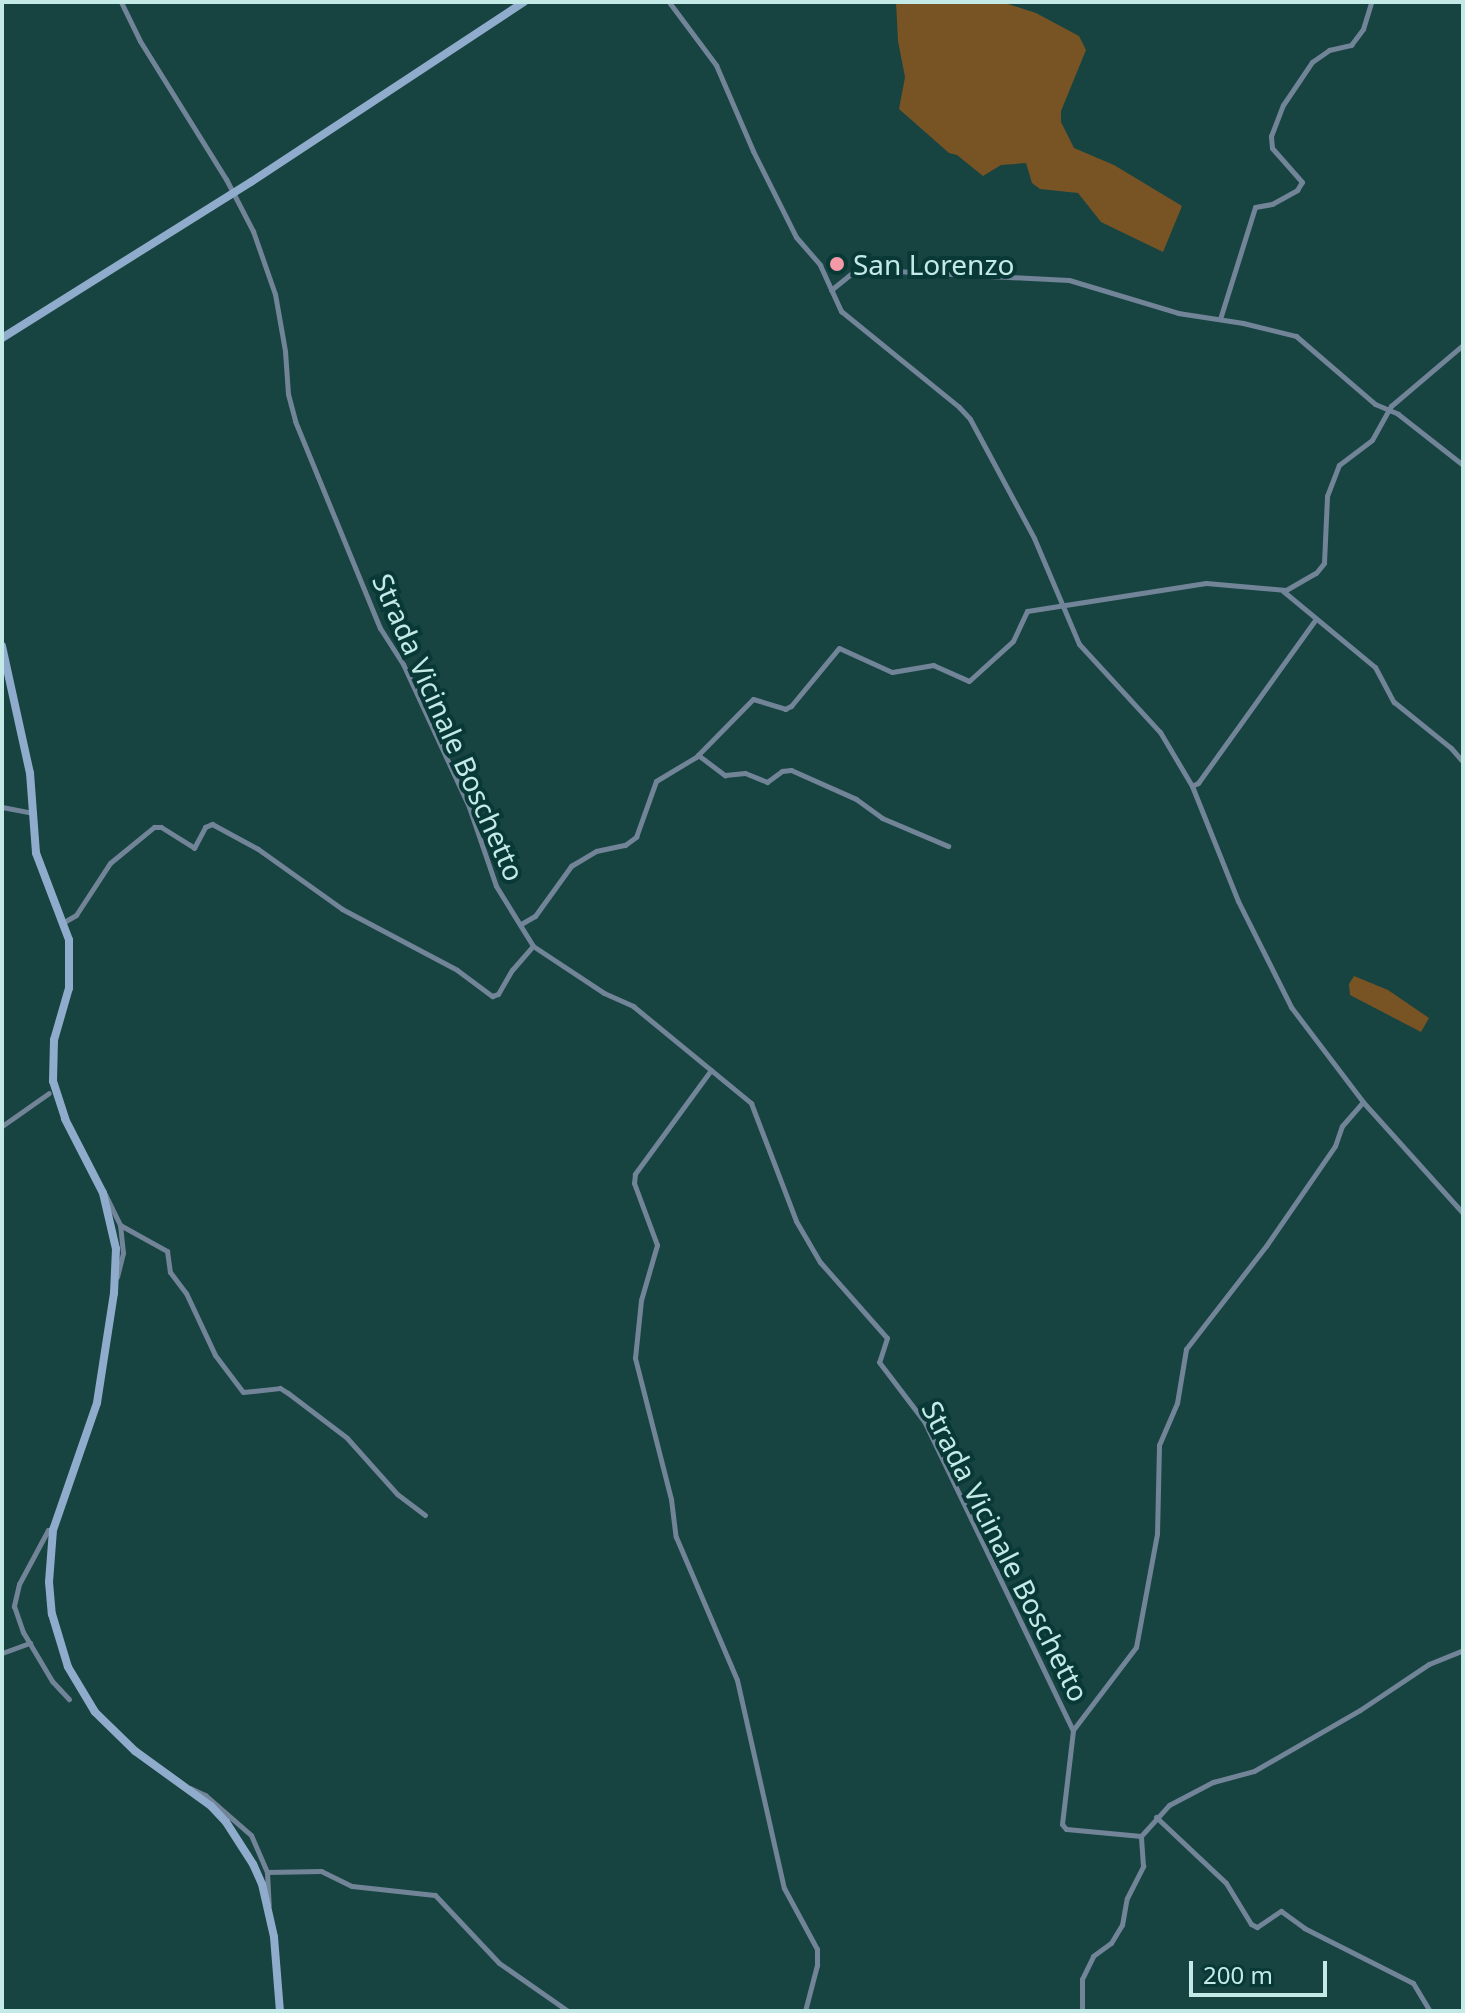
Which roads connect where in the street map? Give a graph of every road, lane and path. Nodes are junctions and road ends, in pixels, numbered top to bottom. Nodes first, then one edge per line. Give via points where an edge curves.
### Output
1 (121, 2) edge
2 (524, 2) edge
3 (669, 2) edge
4 (1371, 2) edge
5 (831, 290) junction
6 (1220, 319) junction
7 (2, 338) edge
8 (1463, 345) edge
9 (1390, 410) junction
10 (1463, 465) edge
11 (1282, 590) junction
12 (1061, 604) junction
13 (1315, 620) junction
14 (2, 646) edge
15 (698, 755) junction
16 (1463, 762) edge
17 (1192, 786) junction
18 (2, 807) edge
19 (32, 813) junction
20 (948, 846) dead end
21 (64, 922) junction
22 (521, 924) junction
23 (533, 946) junction
24 (711, 1070) junction
25 (49, 1093) dead end
26 (1363, 1102) junction
27 (2, 1126) edge
28 (103, 1193) junction
29 (1463, 1213) edge
30 (120, 1225) junction
31 (115, 1278) junction
32 (425, 1515) dead end
33 (53, 1530) junction
34 (2, 1603) edge
35 (13, 1603) junction
36 (30, 1643) junction
37 (1463, 1650) edge
38 (2, 1653) edge
39 (69, 1699) dead end
40 (1073, 1730) junction
41 (190, 1788) junction
42 (1156, 1817) junction
43 (1141, 1836) junction
44 (267, 1872) junction
45 (269, 1910) junction
46 (280, 2011) edge
47 (568, 2011) edge
48 (805, 2011) edge
49 (1082, 2011) edge
50 (1430, 2011) edge

1 - 22 street, Strada Vicinale Boschetto via 246,216 282,326 290,406 375,615 469,807 490,875
2 - 7 main road
3 - 5 street via 716,65 777,200
4 - 6 street via 1363,29 1351,45 1329,50 1312,62 1283,105 1272,148 1299,177 1300,187 1272,204 1255,207
5 - 6 street via 857,269 1069,280 1178,313
5 - 12 street via 846,316 970,419 1034,538
6 - 9 street via 1296,336 1369,399
8 - 9 street
9 - 10 street
9 - 11 street via 1372,440 1343,460 1330,483 1322,568
11 - 12 street via 1206,583
11 - 13 street
12 - 15 street via 1024,613 1013,641 969,681 933,665 892,672 839,648 791,706 785,709 753,699
12 - 17 street via 1083,650 1160,732
13 - 16 street via 1375,667 1394,702
13 - 17 street
14 - 19 main road via 30,773
15 - 20 street via 725,775 745,773 767,782 791,770
15 - 22 street via 656,781 636,837 571,866 535,916
17 - 26 street via 1255,939 1291,1007
18 - 19 street
19 - 21 main road via 36,853
21 - 23 street via 76,915 110,863 154,827 194,848 212,824 287,868 342,909 457,970 492,996
21 - 28 main road via 70,976 54,1040 53,1081 64,1118
22 - 23 street, Strada Vicinale Boschetto
23 - 24 street, Strada Vicinale Boschetto via 633,1006
24 - 40 street, Strada Vicinale Boschetto via 751,1103 796,1221 820,1262 887,1338 879,1362 924,1421
24 - 48 street via 635,1174 657,1245 641,1300 635,1358 676,1537 737,1680 784,1888 817,1949
25 - 27 street
26 - 29 street
26 - 40 street via 1342,1126 1335,1146 1266,1246 1186,1349 1177,1403 1159,1445 1157,1534 1136,1647
28 - 30 street
28 - 31 main road via 114,1235
30 - 31 street via 123,1253
30 - 32 street via 167,1251 168,1268 243,1392 271,1388 288,1393 347,1438 397,1494
31 - 33 main road via 97,1403
33 - 35 street via 48,1530
33 - 41 main road via 52,1614 77,1685 119,1737
34 - 35 street
35 - 36 street
36 - 38 street
36 - 39 street
37 - 42 street via 1429,1664 1254,1771 1213,1782 1179,1798
40 - 43 street via 1062,1824 1066,1829
41 - 44 street via 251,1835
41 - 45 main road via 240,1841
42 - 43 street
42 - 50 street via 1226,1883 1251,1924 1257,1927 1281,1911 1413,1983
43 - 49 street via 1143,1866 1127,1898 1122,1925 1111,1943 1093,1956 1082,1979
44 - 45 street
44 - 47 street via 321,1871 352,1886 435,1895 499,1963
45 - 46 main road

